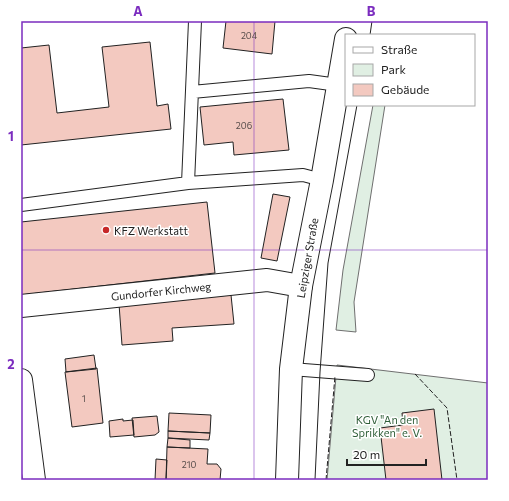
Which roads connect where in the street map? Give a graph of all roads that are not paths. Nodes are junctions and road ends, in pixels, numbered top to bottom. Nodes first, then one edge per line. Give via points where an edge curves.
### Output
1 (195, 21) edge
2 (349, 21) edge
3 (347, 34) edge
4 (345, 45) edge
5 (338, 85) junction
6 (192, 92) junction
7 (322, 180) junction
8 (188, 183) junction
9 (21, 205) edge
10 (300, 286) junction
11 (21, 306) edge
12 (291, 370) junction
13 (368, 375) dead end
14 (21, 380) edge
15 (34, 480) edge
16 (287, 480) edge

1 - 6 lane
2 - 3 street
4 - 5 street, Leipziger Straße
5 - 6 lane via 309,81
5 - 7 street, Leipziger Straße
6 - 8 lane
7 - 8 lane via 303,175
7 - 10 street, Leipziger Straße
8 - 9 lane
10 - 11 street, Gundorfer Kirchweg via 267,280
10 - 12 street, Leipziger Straße
12 - 13 lane
12 - 16 street, Leipziger Straße
14 - 15 street

